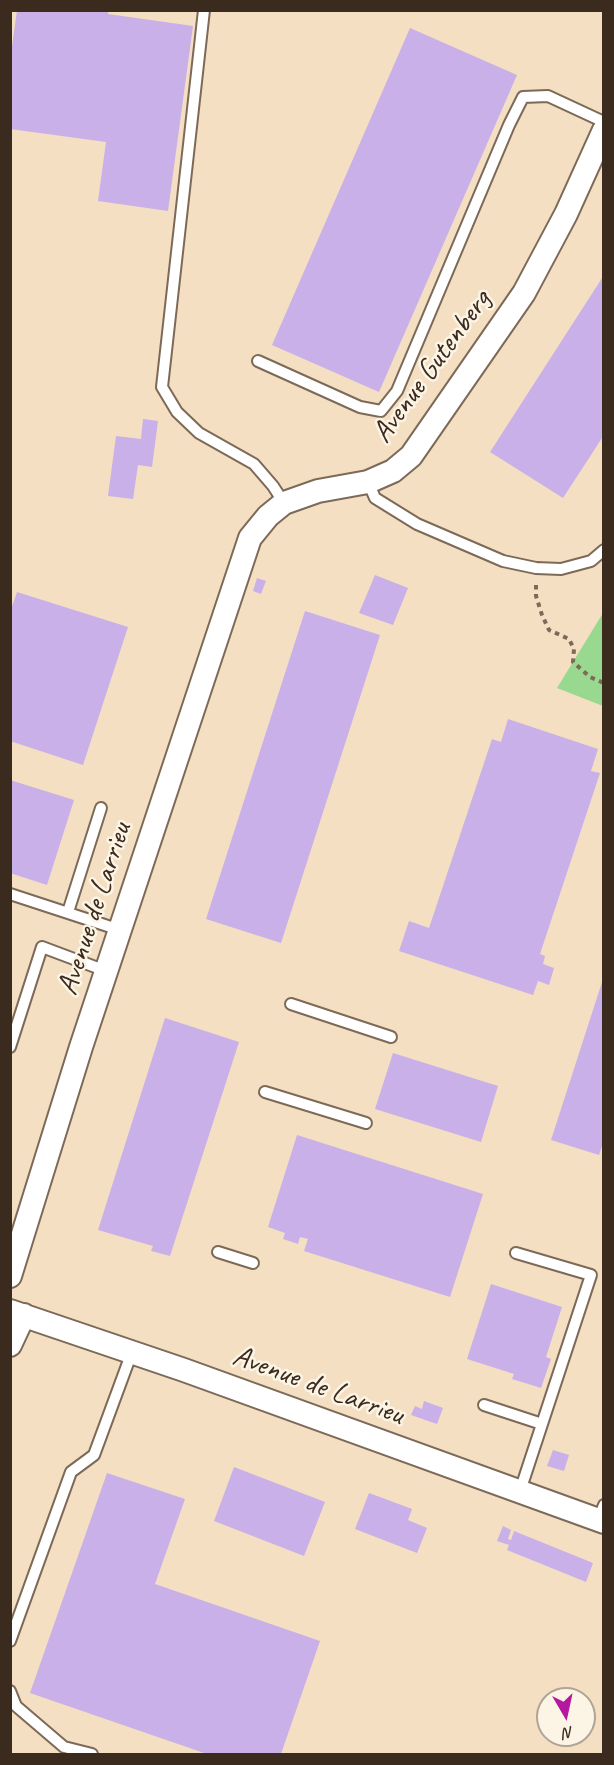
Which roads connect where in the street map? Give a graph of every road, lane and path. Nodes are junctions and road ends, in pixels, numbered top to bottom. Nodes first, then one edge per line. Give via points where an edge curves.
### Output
1 (204, 10) edge
2 (603, 122) edge
3 (603, 130) edge
4 (258, 361) dead end
5 (368, 482) junction
6 (284, 503) junction
7 (603, 550) edge
8 (241, 561) joint
9 (536, 568) junction
10 (603, 683) edge
11 (101, 808) dead end
12 (10, 894) edge
13 (68, 912) junction
14 (120, 930) junction
15 (106, 970) junction
16 (291, 1004) dead end
17 (391, 1037) dead end
18 (10, 1047) edge
19 (265, 1092) dead end
20 (366, 1123) dead end
21 (218, 1252) dead end
22 (516, 1253) dead end
23 (253, 1263) dead end
24 (10, 1276) edge
25 (17, 1313) edge
26 (10, 1345) edge
27 (132, 1352) junction
28 (484, 1405) dead end
29 (542, 1424) junction
30 (520, 1491) junction
31 (602, 1516) edge
32 (10, 1641) edge
33 (10, 1691) edge
34 (92, 1755) edge

1 - 6 lane via 162,387 177,412 199,433 254,464
2 - 4 lane via 548,96 523,98 397,391 381,411 360,407
3 - 5 street, Avenue Gutenberg via 566,214 524,293 411,456 393,471
5 - 6 street, Avenue Gutenberg via 318,491
5 - 9 lane via 375,498 417,524 503,561
6 - 8 street, Avenue Gutenberg via 250,538
7 - 9 lane via 581,564 561,569
8 - 14 street, Avenue de Larrieu
9 - 10 path via 536,596 549,630 569,639 573,662
11 - 13 lane
12 - 13 lane
13 - 14 lane
14 - 15 street, Avenue de Larrieu
15 - 18 lane via 42,947
15 - 24 street, Avenue de Larrieu
16 - 17 lane
19 - 20 lane
21 - 23 lane
22 - 29 lane via 591,1275
25 - 26 street
25 - 27 street, Avenue de Larrieu
27 - 30 street, Avenue de Larrieu
27 - 32 lane via 94,1455 71,1472
28 - 29 lane
29 - 30 lane
30 - 31 street, Avenue de Larrieu
33 - 34 lane via 16,1706 64,1747

